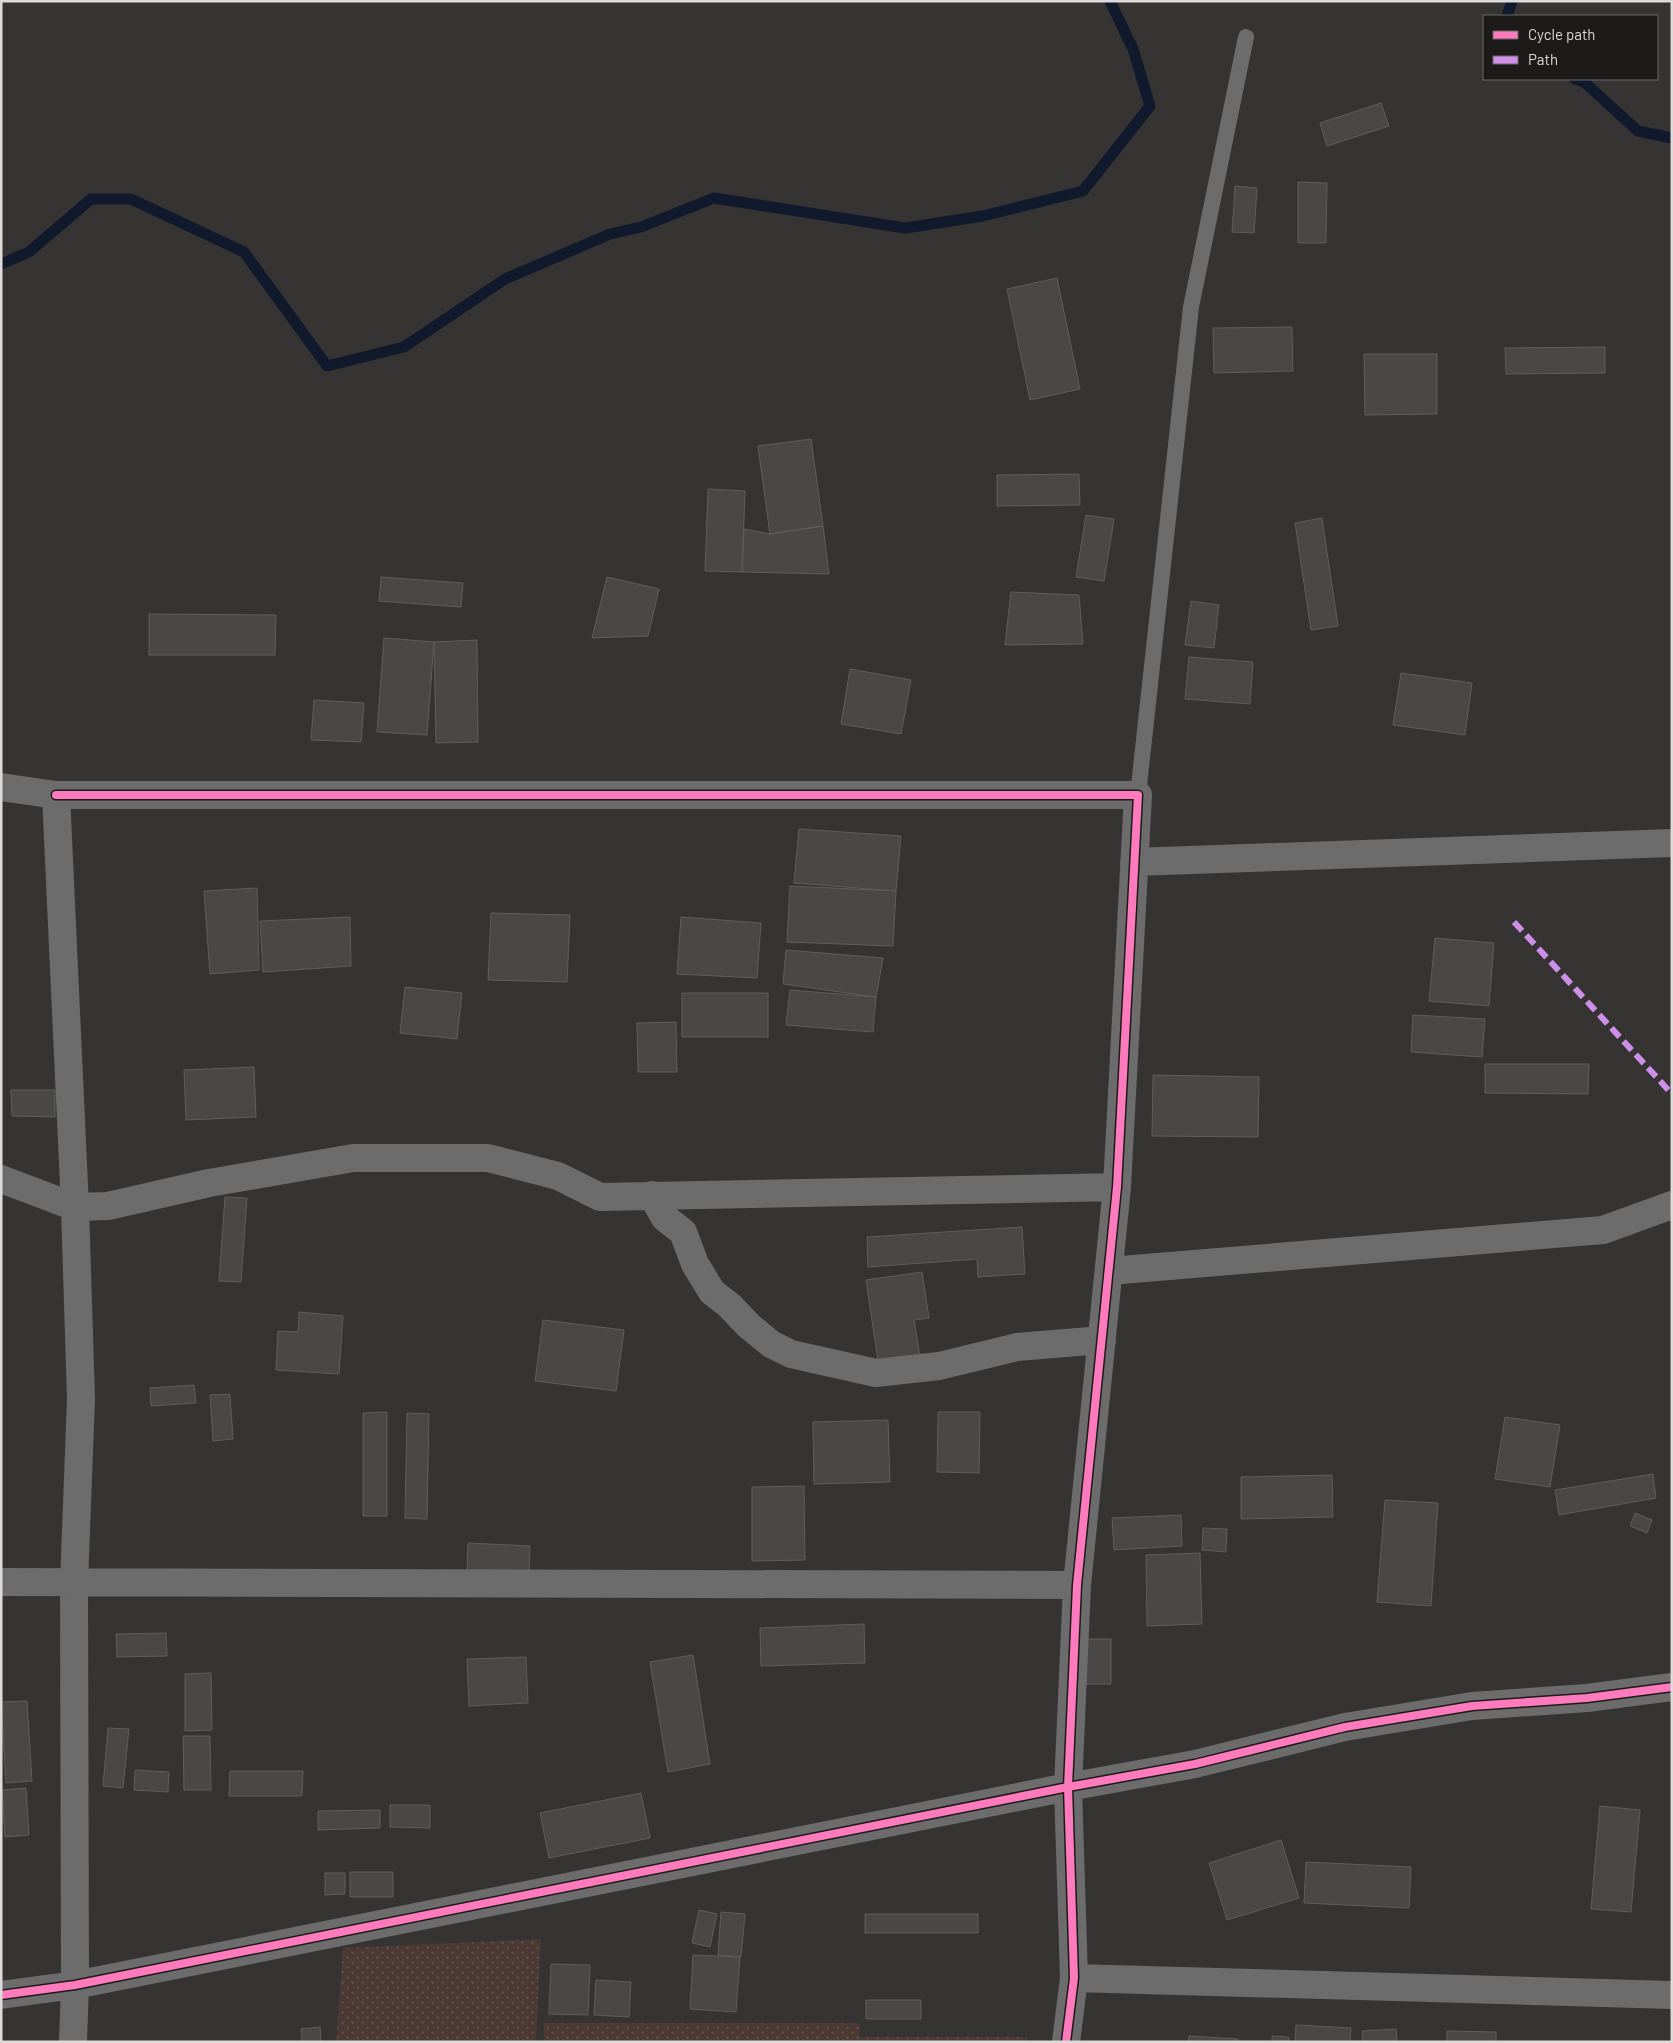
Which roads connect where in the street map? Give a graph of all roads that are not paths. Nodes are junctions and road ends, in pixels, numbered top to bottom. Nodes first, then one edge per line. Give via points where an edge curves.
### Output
1 (1246, 37) dead end
2 (1, 787) edge
3 (56, 795) junction
4 (1138, 795) junction
5 (1672, 843) edge
6 (1134, 862) junction
7 (1, 1179) edge
8 (1117, 1187) junction
9 (652, 1195) junction
10 (1672, 1205) edge
11 (75, 1206) junction
12 (1109, 1271) junction
13 (1102, 1340) junction
14 (1, 1582) edge
15 (74, 1583) junction
16 (1077, 1584) junction
17 (1672, 1687) edge
18 (1068, 1787) junction
19 (1074, 1978) junction
20 (75, 1985) junction
21 (1, 1995) edge
22 (1672, 1995) edge
23 (73, 2042) edge
24 (1066, 2042) edge

1 - 4 lane via 1191,307
2 - 3 street
3 - 4 street
3 - 11 street
4 - 6 street
5 - 6 street
6 - 8 street
7 - 11 street
8 - 9 street
8 - 12 street
9 - 11 street via 600,1197 558,1176 488,1158 353,1158 209,1183 108,1206
9 - 13 street via 665,1218 683,1232 694,1264 712,1292 771,1344 791,1354 876,1373 939,1366 1017,1346
10 - 12 street via 1603,1230
11 - 15 street via 81,1399
12 - 13 street
13 - 16 street
14 - 15 street
15 - 16 street
15 - 20 street
16 - 18 street
17 - 18 street via 1587,1698 1472,1706 1355,1725 1195,1764
18 - 19 street
18 - 20 street
19 - 22 street
19 - 24 street
20 - 21 street
20 - 23 street

